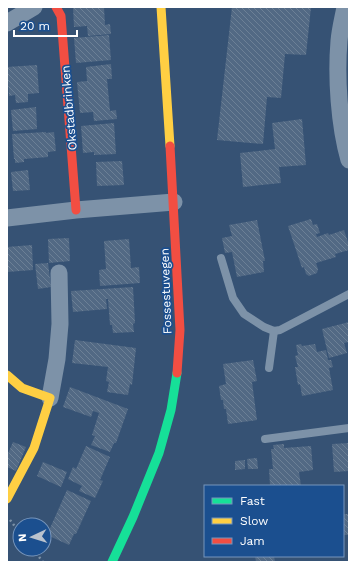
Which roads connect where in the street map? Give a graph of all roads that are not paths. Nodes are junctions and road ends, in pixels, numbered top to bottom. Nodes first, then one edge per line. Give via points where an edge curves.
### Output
1 (34, 7) edge
2 (56, 7) edge
3 (160, 7) edge
4 (345, 7) edge
5 (7, 23) edge
6 (344, 50) edge
7 (349, 160) edge
8 (174, 202) junction
9 (76, 210) junction
10 (7, 218) edge
11 (221, 258) dead end
12 (59, 273) dead end
13 (349, 294) edge
14 (274, 331) junction
15 (269, 368) dead end
16 (7, 375) edge
17 (50, 398) junction
18 (349, 428) edge
19 (265, 439) dead end
20 (7, 499) edge
21 (112, 562) edge

1 - 5 street
2 - 9 street, Okstadbrinken via 61,16
3 - 8 street, Fossestuvegen
4 - 6 street via 339,40
6 - 7 street via 339,88 343,132
8 - 9 street
8 - 21 street, Fossestuvegen via 180,330 178,370 159,453
9 - 10 street
11 - 14 lane via 233,298 244,314
12 - 17 street via 60,324
13 - 14 lane
14 - 15 lane
16 - 17 street via 22,388
17 - 20 street via 34,448
18 - 19 lane

